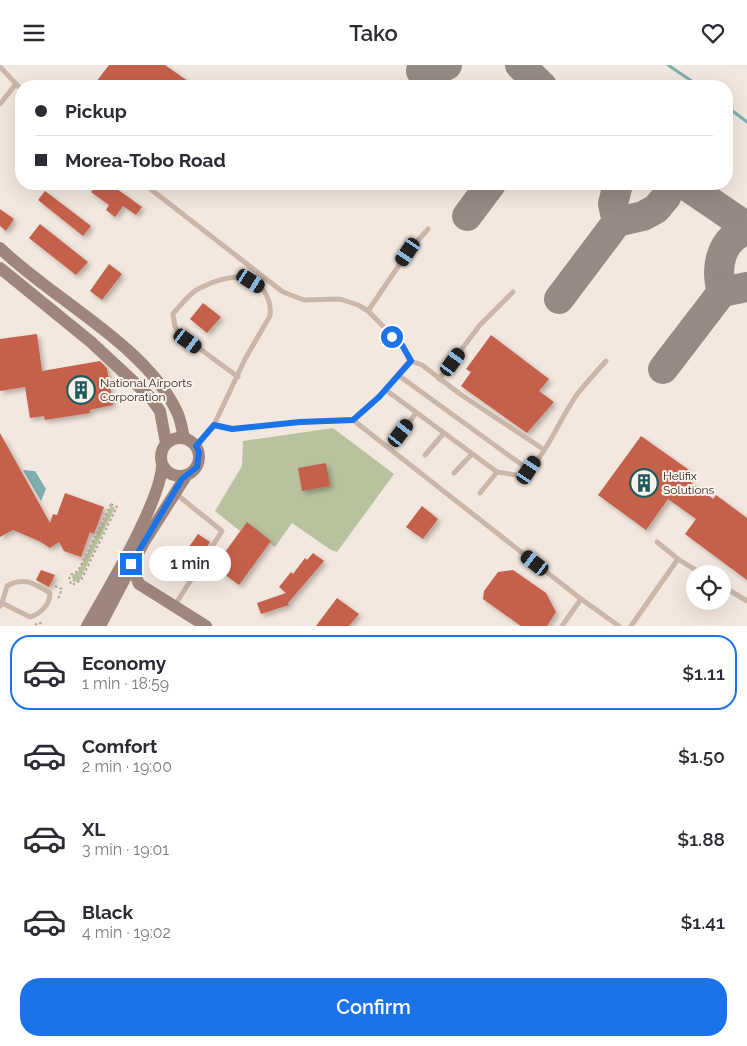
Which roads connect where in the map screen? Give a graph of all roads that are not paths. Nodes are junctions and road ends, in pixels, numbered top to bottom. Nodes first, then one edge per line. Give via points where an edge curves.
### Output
1 (0, 67) edge
2 (15, 83) edge
3 (15, 85) edge
4 (0, 104) edge
5 (152, 190) edge
6 (428, 229) dead end
7 (0, 247) edge
8 (0, 268) edge
9 (514, 292) dead end
10 (368, 311) junction
11 (411, 361) junction
12 (606, 361) dead end
13 (398, 375) junction
14 (238, 377) junction
15 (438, 379) junction
16 (386, 390) junction
17 (416, 413) junction
18 (353, 420) junction
19 (214, 425) junction
20 (401, 433) dead end
21 (444, 433) junction
22 (184, 438) junction
23 (166, 443) junction
24 (196, 446) junction
25 (543, 449) junction
26 (472, 454) junction
27 (425, 455) dead end
28 (162, 466) junction
29 (529, 470) junction
30 (497, 472) junction
31 (454, 473) dead end
32 (186, 476) junction
33 (175, 492) junction
34 (480, 493) dead end
35 (657, 542) dead end
36 (678, 559) junction
37 (131, 564) junction
38 (688, 565) edge
39 (139, 584) junction
40 (118, 591) junction
41 (731, 591) edge
42 (581, 599) junction
43 (747, 601) edge
44 (1, 605) edge
45 (174, 606) junction
46 (87, 626) edge
47 (100, 626) edge
48 (206, 626) edge
49 (562, 626) edge
50 (620, 626) edge
51 (631, 626) edge

1 - 2 lane
3 - 4 lane
5 - 10 lane via 282,292 304,300 340,299
6 - 10 lane via 408,252
7 - 22 main road via 136,358 161,385 178,413
8 - 23 main road via 91,342 150,397 160,411
9 - 15 lane via 480,325
10 - 11 lane via 402,345
11 - 13 lane
11 - 15 lane via 422,365
12 - 25 lane via 578,393
13 - 16 lane
13 - 29 lane
14 - 14 lane via 180,334 173,314 197,290 223,280 243,277 260,286 271,309
14 - 19 lane
15 - 25 lane
16 - 17 lane
16 - 18 lane
17 - 20 lane
17 - 21 lane
18 - 19 lane via 232,429
18 - 42 lane
19 - 24 lane
21 - 26 lane
21 - 27 lane
22 - 23 main road
22 - 24 main road
23 - 28 main road via 161,450
24 - 32 main road via 199,452 197,467
25 - 29 lane
26 - 30 lane
26 - 31 lane
28 - 32 main road via 172,475
28 - 46 main road via 161,479 139,529
29 - 30 lane via 522,476
30 - 34 lane
32 - 33 main road
33 - 37 main road
33 - 45 lane via 222,531
35 - 36 lane
36 - 38 lane
36 - 51 lane
37 - 39 main road
37 - 40 main road
39 - 40 main road
39 - 45 main road
40 - 47 main road
41 - 43 lane
42 - 49 lane
42 - 50 lane
44 - 44 lane via 30,617 38,614 50,599 50,593 29,581 16,581 7,586
45 - 48 main road

